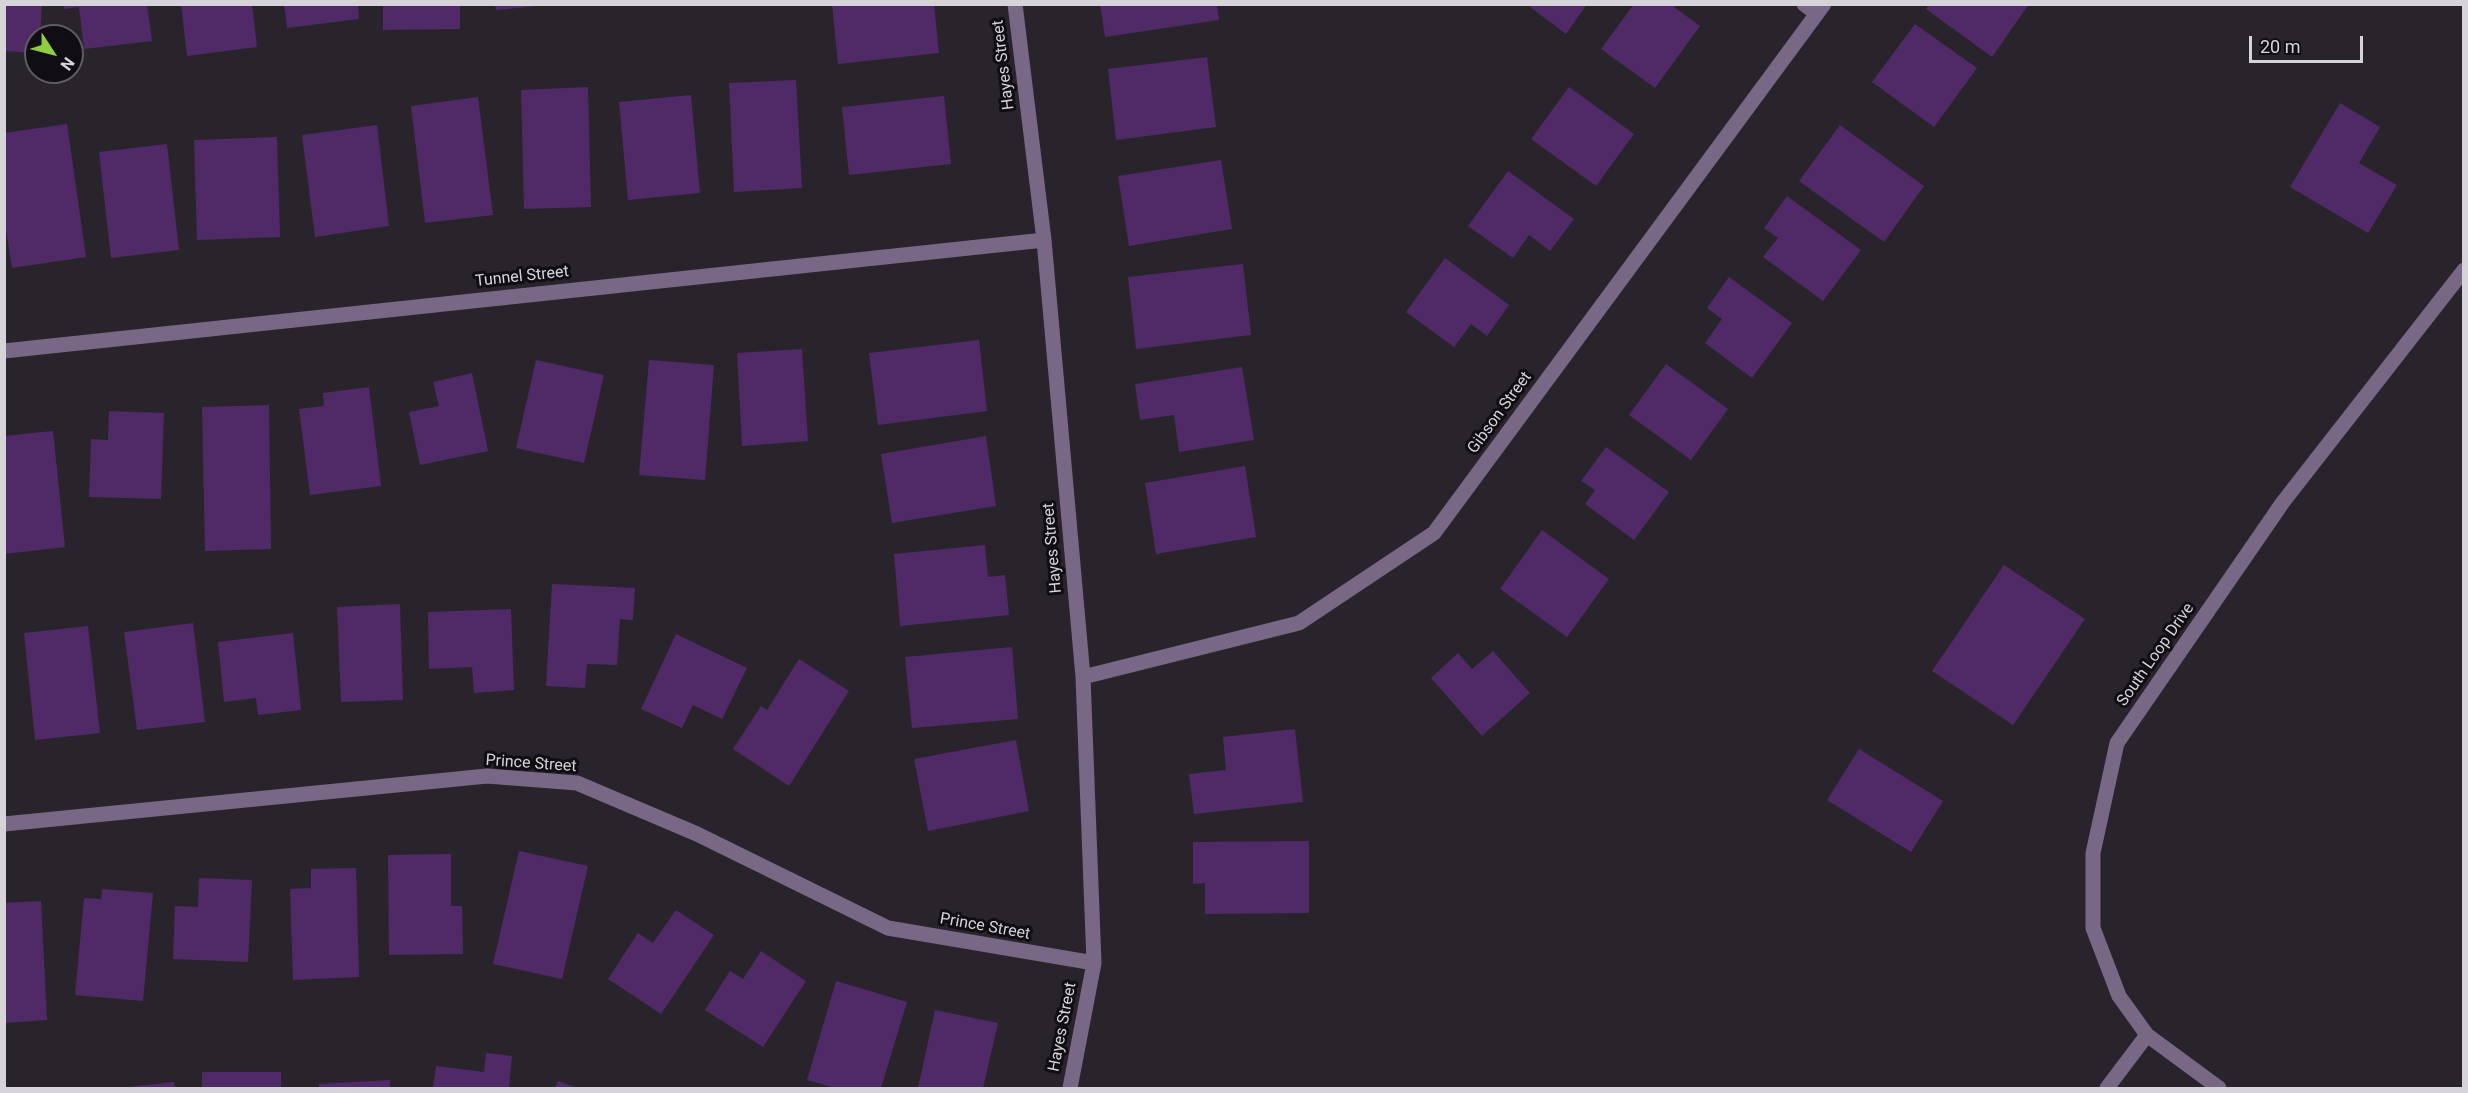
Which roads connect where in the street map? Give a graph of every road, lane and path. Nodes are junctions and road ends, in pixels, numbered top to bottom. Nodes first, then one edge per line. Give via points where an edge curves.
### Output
1 (1015, 4) edge
2 (1804, 4) edge
3 (1821, 9) edge
4 (1044, 240) junction
5 (2463, 270) edge
6 (4, 351) edge
7 (1083, 676) junction
8 (4, 824) edge
9 (1094, 963) junction
10 (2147, 1035) junction
11 (1070, 1089) edge
12 (2107, 1089) edge
13 (2219, 1089) edge

1 - 4 street, Hayes Street
2 - 3 street
3 - 7 street, Gibson Street via 1434,533 1299,622
4 - 6 street, Tunnel Street
4 - 7 street, Hayes Street
5 - 10 street, South Loop Drive via 2283,502 2117,743 2093,853 2093,928 2119,996
7 - 9 street, Hayes Street
8 - 9 street, Prince Street via 487,776 577,783 697,834 888,928
9 - 11 street, Hayes Street
10 - 12 street
10 - 13 street, South Loop Drive

